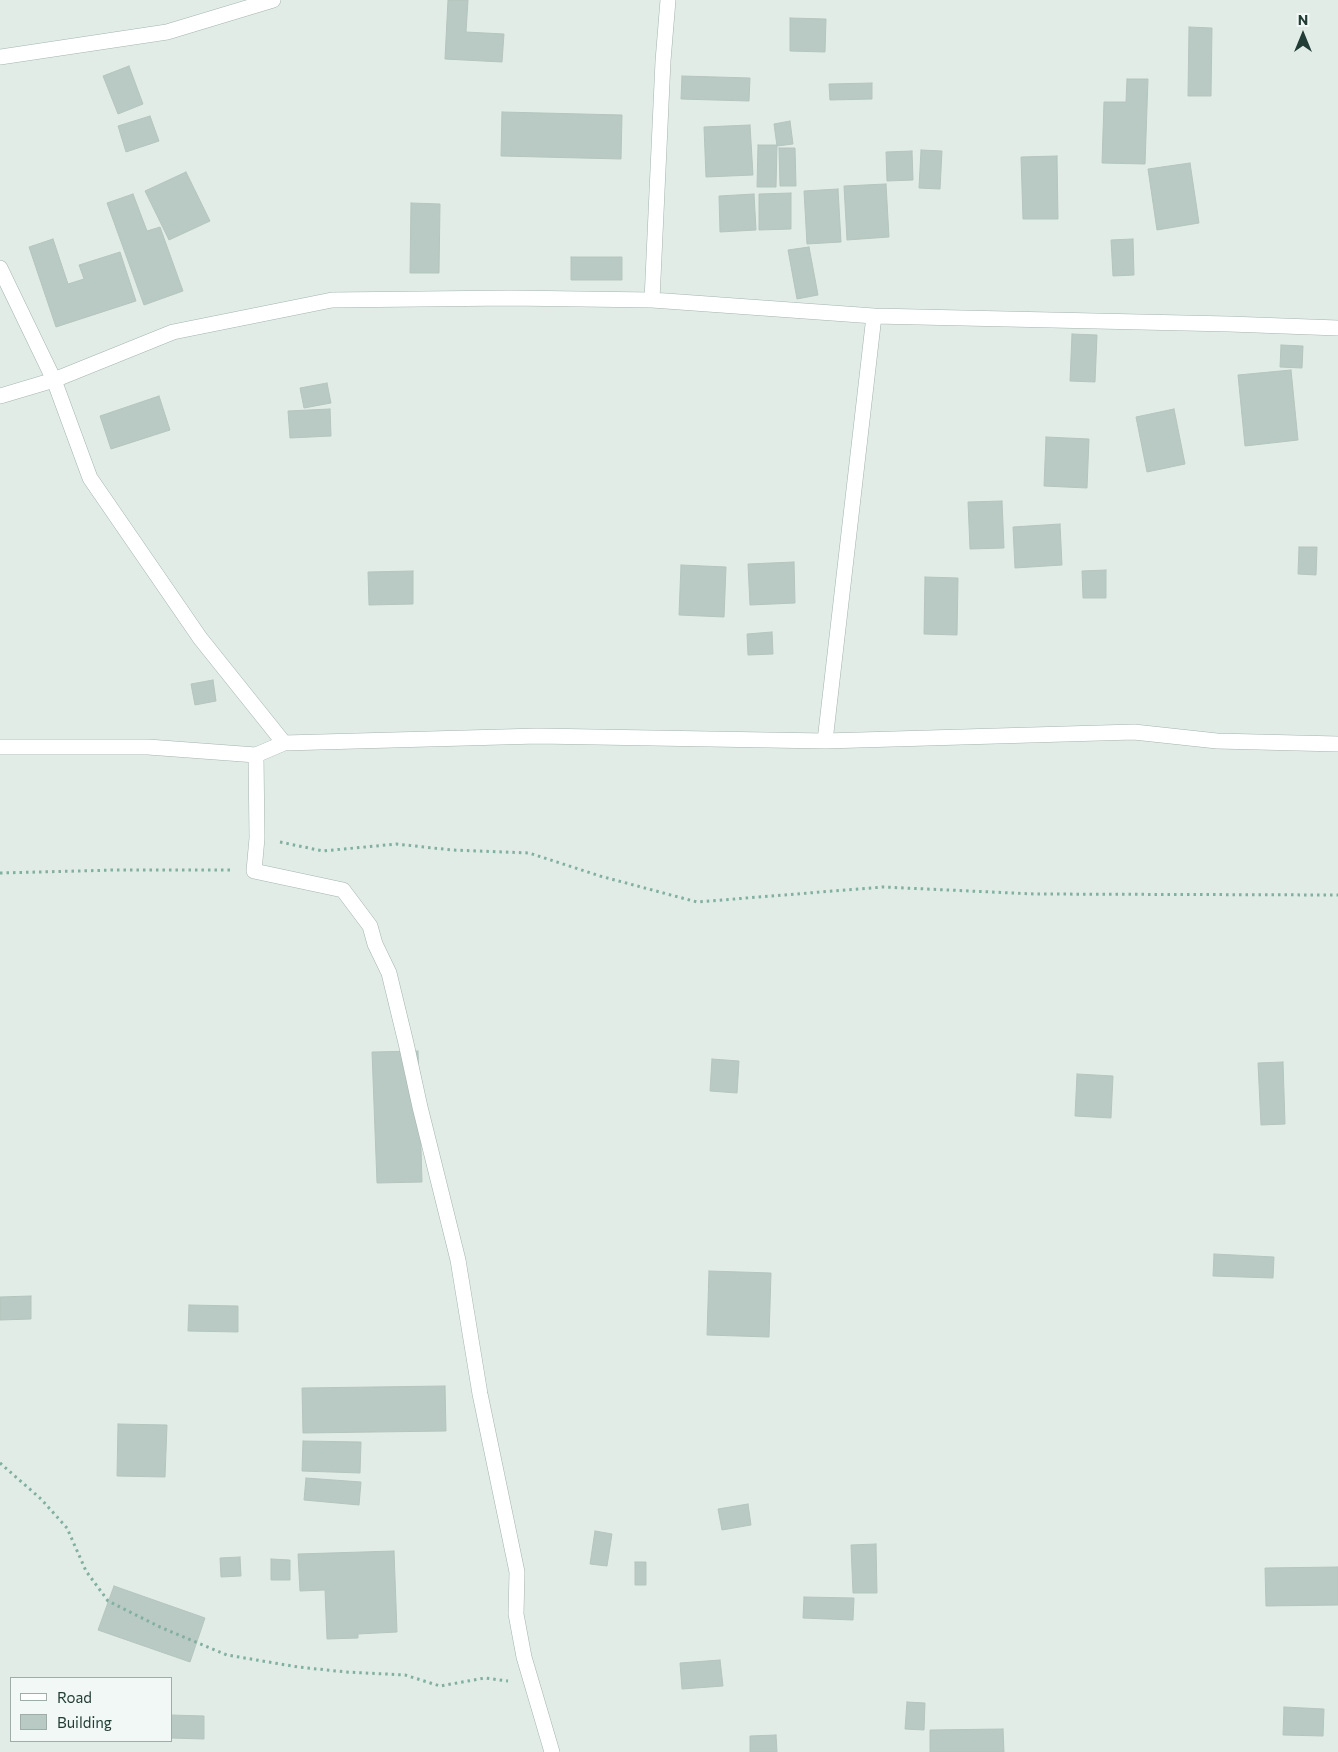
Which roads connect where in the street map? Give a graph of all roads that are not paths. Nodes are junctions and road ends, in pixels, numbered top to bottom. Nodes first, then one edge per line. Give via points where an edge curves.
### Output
1 (273, 0) edge
2 (668, 0) edge
3 (0, 58) edge
4 (0, 268) edge
5 (652, 300) junction
6 (874, 316) junction
7 (1338, 328) edge
8 (54, 380) junction
9 (0, 396) edge
10 (826, 741) junction
11 (284, 743) junction
12 (1338, 744) edge
13 (0, 747) edge
14 (256, 755) junction
15 (552, 1752) edge

1 - 3 street via 167,32
2 - 5 street
4 - 8 street
5 - 6 street
5 - 8 street via 332,300 173,332
6 - 7 street
6 - 10 street
8 - 9 street
8 - 11 street via 90,478 200,638
10 - 11 street via 538,736
10 - 12 street via 1134,732 1217,741
11 - 14 street
13 - 14 street via 148,747
14 - 15 street via 254,870 344,890 370,926 389,972 458,1260 480,1394 517,1572 516,1614 531,1684

